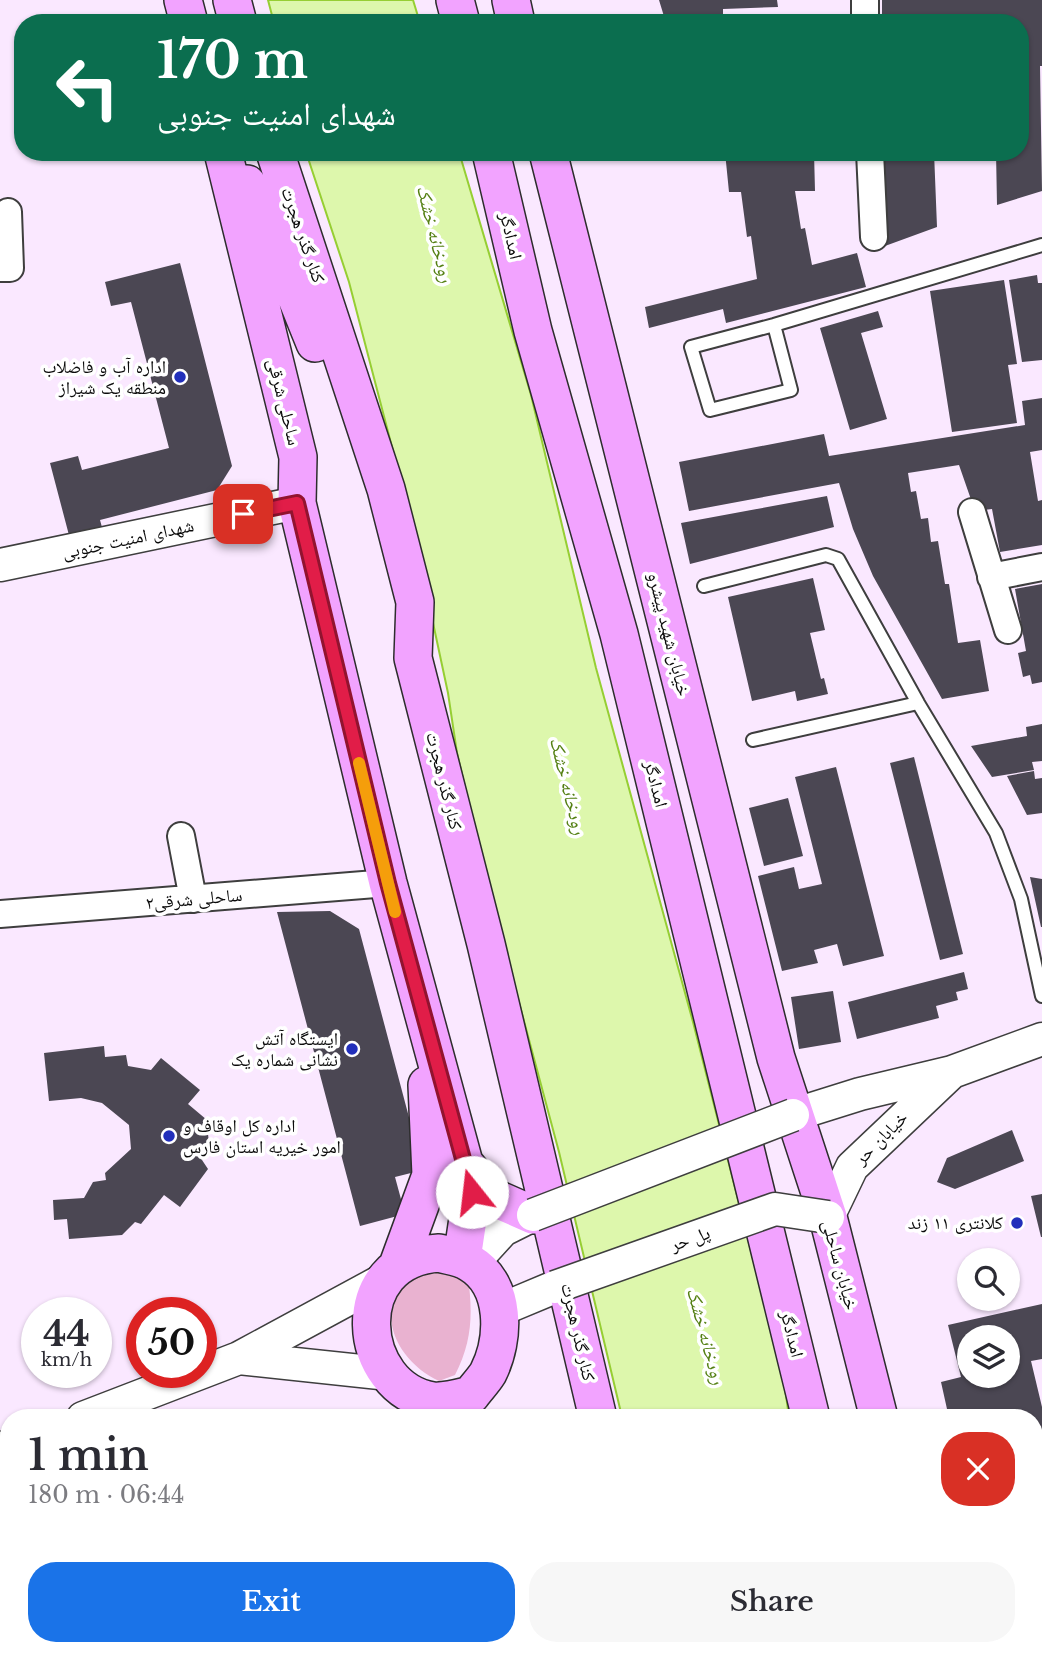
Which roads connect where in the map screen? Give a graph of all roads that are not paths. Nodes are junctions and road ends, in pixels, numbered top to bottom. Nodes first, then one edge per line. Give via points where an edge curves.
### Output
1 (200, 161) edge
2 (225, 161) edge
3 (236, 161) edge
4 (278, 161) edge
5 (493, 161) edge
6 (550, 161) edge
7 (870, 161) edge
8 (8, 212) dead end
9 (874, 237) dead end
10 (1042, 245) edge
11 (0, 268) edge
12 (774, 325) junction
13 (297, 503) junction
14 (972, 512) dead end
15 (0, 565) edge
16 (1042, 567) edge
17 (991, 577) junction
18 (704, 586) dead end
19 (1008, 629) dead end
20 (413, 658) junction
21 (918, 703) junction
22 (753, 740) dead end
23 (181, 836) dead end
24 (388, 883) junction
25 (193, 899) junction
26 (0, 914) edge
27 (1042, 996) edge
28 (424, 1021) junction
29 (1042, 1039) edge
30 (952, 1072) junction
31 (793, 1115) junction
32 (464, 1163) junction
33 (533, 1215) junction
34 (828, 1217) junction
35 (467, 1261) junction
36 (391, 1272) junction
37 (500, 1310) junction
38 (239, 1357) junction
39 (403, 1394) edge
40 (467, 1406) edge
41 (126, 1409) edge
42 (596, 1409) edge
43 (811, 1409) edge
44 (876, 1409) edge

1 - 13 main road via 274,457
2 - 13 main road, ساحلی شرقی via 298,457
3 - 20 main road via 312,335
4 - 20 main road, کنار گذر هجرت via 386,489 415,602
5 - 43 main road, امدادگر via 533,331 619,634
6 - 31 main road, خیابان شهید پیشرو
7 - 9 street
8 - 11 street via 10,268
10 - 12 lane
12 - 12 lane via 792,390 710,410 691,347
13 - 15 street, شهدای امنیت جنوبی
13 - 24 main road, ساحلی شرقی
14 - 17 street
16 - 17 street
17 - 19 street
18 - 21 lane via 826,555 838,559
20 - 42 main road, کنار گذر هجرت
21 - 22 lane
21 - 27 lane via 1007,858
23 - 25 street
24 - 25 street, ساحلی شرقی۲
24 - 28 main road, ساحلی شرقی
25 - 26 street, ساحلی شرقی۲
28 - 32 main road, ساحلی شرقی
28 - 36 main road, ساحلی شرقی via 431,1175
29 - 30 street, خیابان حر
30 - 31 street, خیابان حر
30 - 34 street, خیابان حر via 852,1167
31 - 33 street, bridge
31 - 34 main road, خیابان ساحلی
32 - 33 main road via 492,1197
32 - 35 main road, ساحلی شرقی via 472,1192
33 - 35 street via 503,1230
34 - 37 street, پل حر, bridge via 775,1209
34 - 44 main road, خیابان ساحلی
35 - 36 main road via 424,1254
35 - 37 main road via 485,1277
36 - 38 street
36 - 39 main road via 375,1294 371,1315 378,1356
37 - 40 main road via 500,1328 487,1373
38 - 39 street
38 - 41 street
39 - 40 main road

